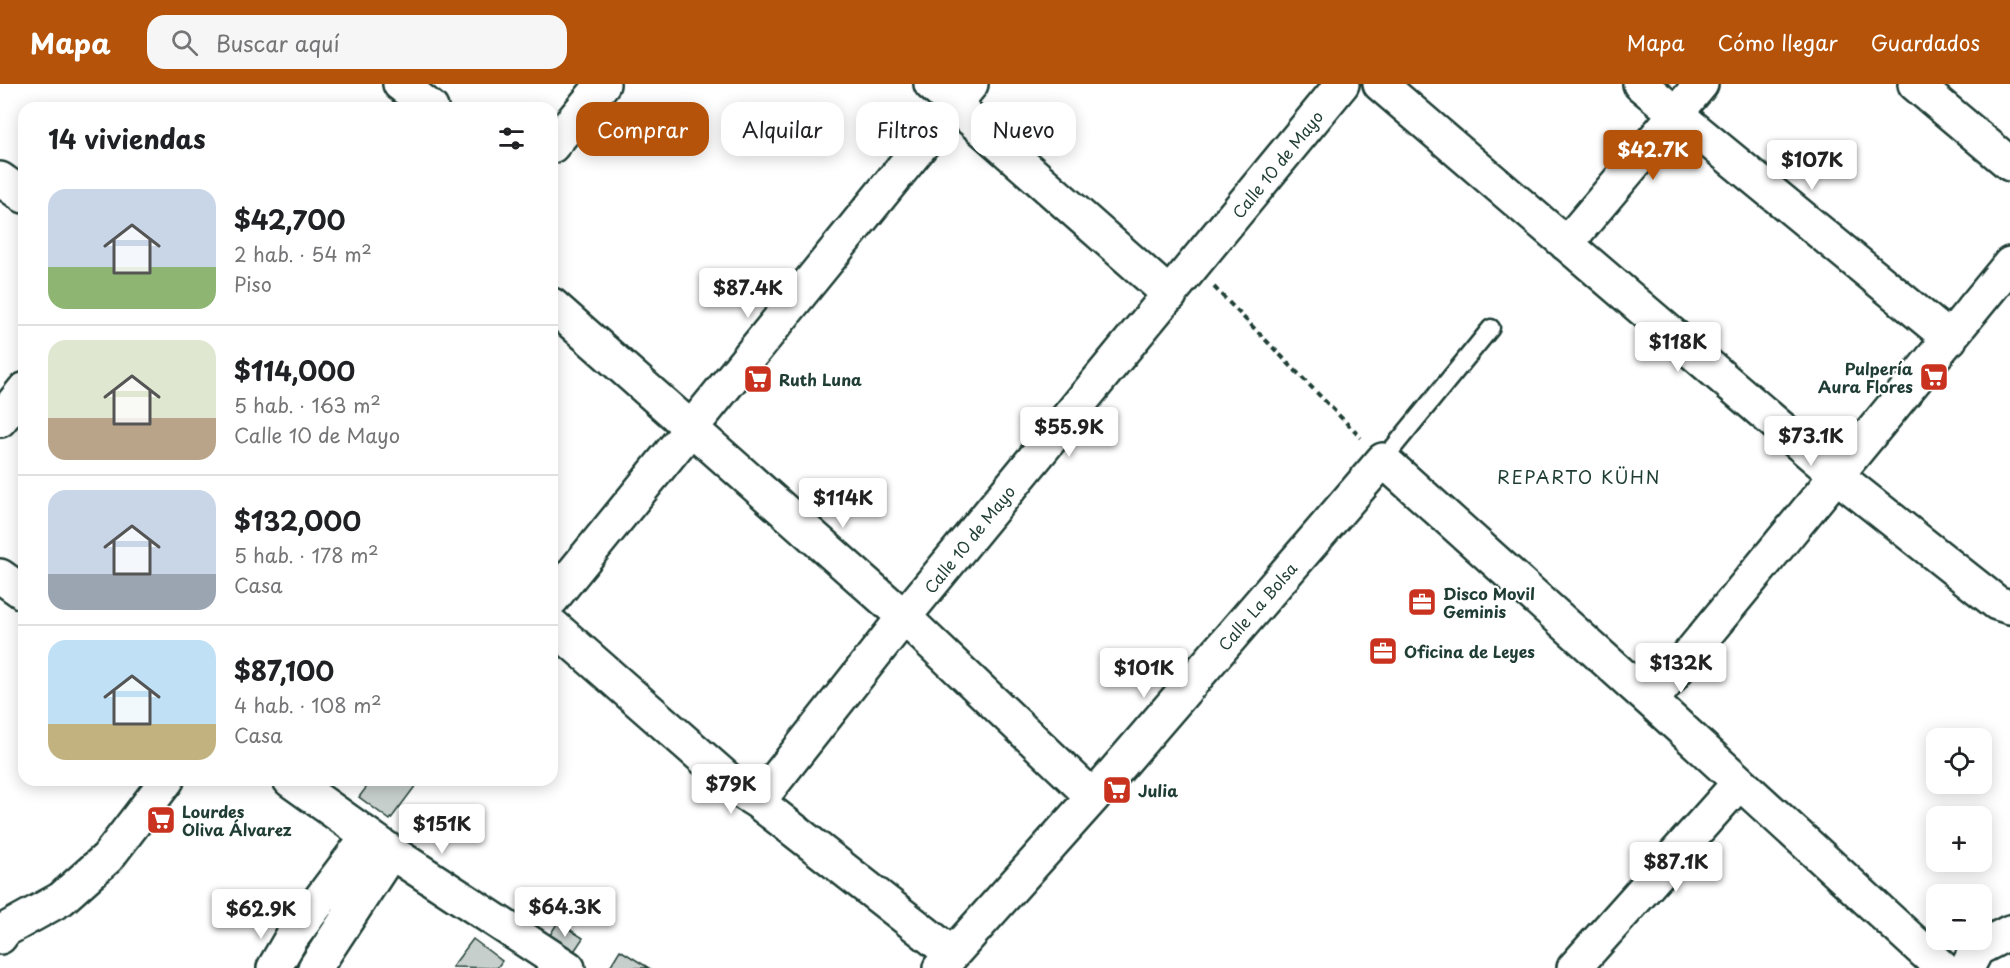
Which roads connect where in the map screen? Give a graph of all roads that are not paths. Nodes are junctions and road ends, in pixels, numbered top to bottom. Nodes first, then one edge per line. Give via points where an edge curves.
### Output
1 (400, 84) edge
2 (603, 84) edge
3 (1342, 84) edge
4 (1380, 84) edge
5 (1640, 84) edge
6 (1701, 84) edge
7 (1915, 84) edge
8 (953, 91) edge
9 (423, 102) edge
10 (1677, 113) junction
11 (558, 139) edge
12 (2010, 164) edge
13 (0, 179) edge
14 (18, 192) edge
15 (1566, 244) junction
16 (2010, 264) edge
17 (1170, 295) junction
18 (558, 310) edge
19 (1491, 328) dead end
20 (1950, 339) junction
21 (18, 398) edge
22 (0, 420) edge
23 (691, 429) junction
24 (1383, 460) junction
25 (1838, 476) junction
26 (0, 576) edge
27 (18, 589) edge
28 (558, 592) edge
29 (2010, 607) edge
30 (904, 617) junction
31 (558, 630) edge
32 (1651, 701) junction
33 (1739, 783) junction
34 (162, 786) edge
35 (298, 786) edge
36 (1093, 797) junction
37 (758, 802) junction
38 (380, 844) junction
39 (2010, 932) edge
40 (0, 937) edge
41 (946, 961) edge
42 (274, 968) edge
43 (315, 968) edge
44 (568, 968) edge
45 (1574, 968) edge
46 (1942, 968) edge
47 (1967, 968) edge

1 - 9 street
2 - 11 street
3 - 17 street, Calle 10 de Mayo
4 - 15 street
5 - 10 street
6 - 10 street
7 - 12 street
8 - 17 street
8 - 23 street
10 - 15 street
10 - 20 street
13 - 14 street
15 - 25 street
16 - 20 street
17 - 30 street, Calle 10 de Mayo
18 - 23 street
19 - 24 lane
20 - 25 street
21 - 22 street
23 - 28 street
23 - 30 street
24 - 32 street
24 - 36 street, Calle La Bolsa
25 - 29 street via 1997,603
25 - 32 street
26 - 27 street
30 - 36 street
30 - 37 street, Calle 10 de Mayo
31 - 37 street
32 - 33 street
33 - 45 street
33 - 46 street
34 - 40 street via 107,858 61,899 5,930
35 - 38 street
36 - 41 street, Calle La Bolsa
37 - 41 street
38 - 42 street via 292,937
38 - 43 street
38 - 44 street
39 - 47 street via 1977,949

